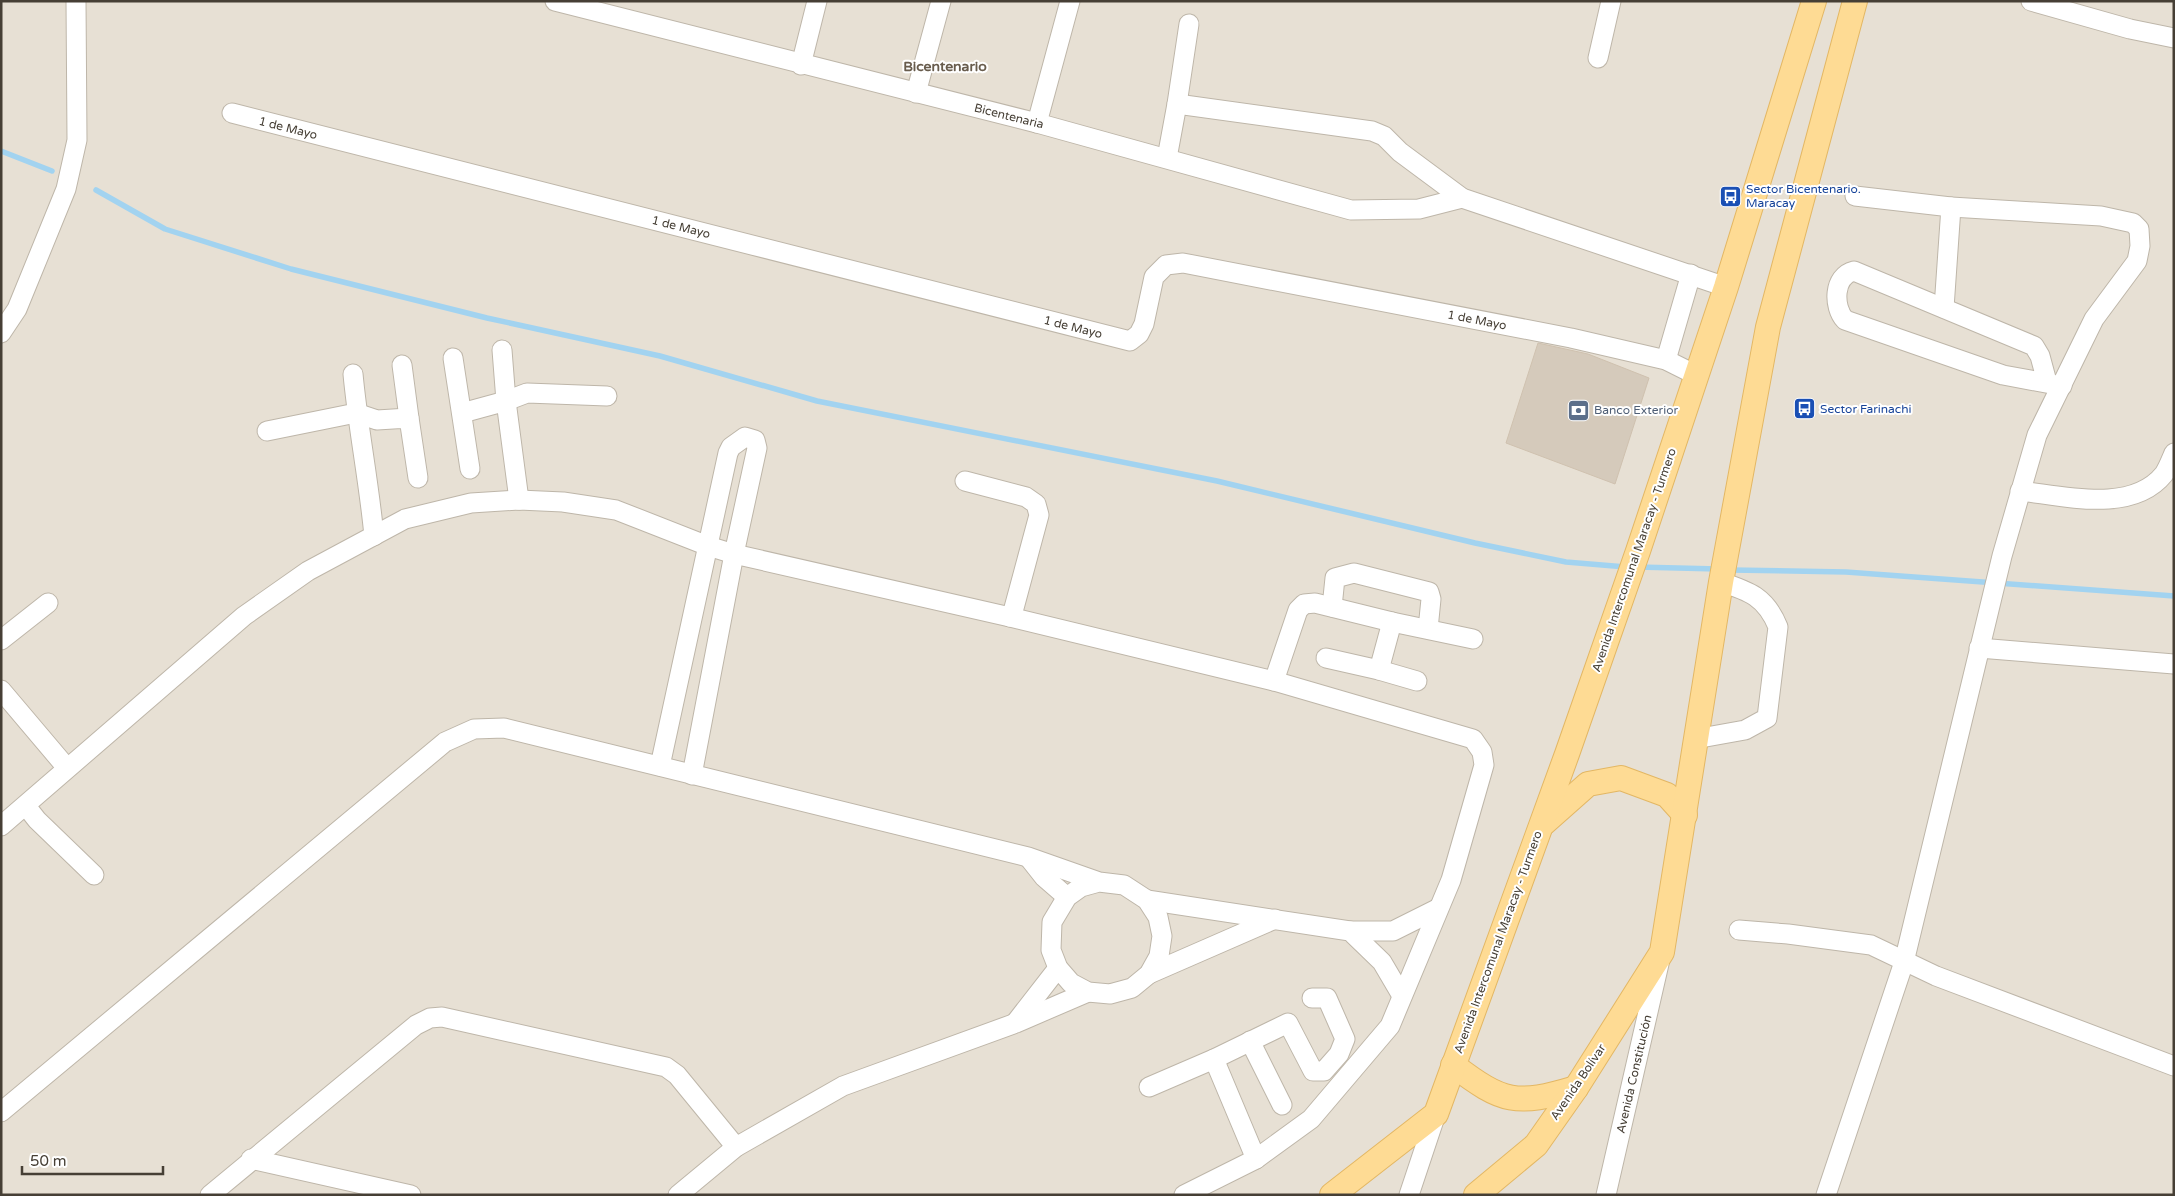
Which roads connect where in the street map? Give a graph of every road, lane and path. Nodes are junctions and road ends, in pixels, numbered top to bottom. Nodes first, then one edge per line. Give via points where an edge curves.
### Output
1 (76, 1) edge
2 (555, 1) edge
3 (817, 1) edge
4 (941, 1) edge
5 (1070, 1) edge
6 (1611, 1) edge
7 (1814, 1) edge
8 (1855, 1) edge
9 (2031, 1) edge
10 (1189, 24) dead end
11 (2174, 38) edge
12 (1598, 58) dead end
13 (801, 65) junction
14 (916, 93) junction
15 (1177, 104) junction
16 (232, 114) dead end
17 (1037, 123) junction
18 (1167, 158) junction
19 (1855, 196) dead end
20 (1462, 198) junction
21 (1951, 207) junction
22 (1691, 274) junction
23 (1726, 287) junction
24 (1944, 308) junction
25 (1, 333) edge
26 (502, 350) dead end
27 (453, 358) dead end
28 (1666, 360) junction
29 (402, 365) dead end
30 (353, 374) dead end
31 (1696, 374) junction
32 (2055, 384) junction
33 (607, 396) dead end
34 (506, 401) junction
35 (356, 412) junction
36 (462, 412) junction
37 (409, 418) junction
38 (267, 431) dead end
39 (2174, 453) edge
40 (470, 469) dead end
41 (418, 478) dead end
42 (965, 482) dead end
43 (2020, 491) junction
44 (518, 500) junction
45 (374, 536) junction
46 (708, 546) junction
47 (734, 554) junction
48 (1722, 578) junction
49 (48, 604) dead end
50 (1332, 606) junction
51 (1010, 617) junction
52 (1392, 622) junction
53 (1428, 629) junction
54 (1473, 639) dead end
55 (1, 640) edge
56 (1979, 648) junction
57 (1326, 658) dead end
58 (2174, 664) edge
59 (1379, 670) junction
60 (1274, 681) junction
61 (1417, 681) dead end
62 (1, 690) edge
63 (1695, 739) junction
64 (660, 766) junction
65 (67, 768) junction
66 (692, 775) junction
67 (26, 806) junction
68 (1685, 815) junction
69 (1, 826) edge
70 (1541, 826) junction
71 (1028, 857) junction
72 (94, 875) dead end
73 (1099, 882) junction
74 (1066, 897) junction
75 (1147, 900) junction
76 (1437, 909) junction
77 (1275, 919) junction
78 (1739, 930) dead end
79 (1350, 931) junction
80 (1662, 952) junction
81 (1904, 962) junction
82 (1058, 968) junction
83 (1149, 974) junction
84 (1088, 992) junction
85 (1402, 996) junction
86 (1312, 998) dead end
87 (1016, 1023) junction
88 (1250, 1041) junction
89 (1214, 1060) junction
90 (1453, 1065) junction
91 (2174, 1066) edge
92 (1149, 1087) dead end
93 (1576, 1088) junction
94 (1282, 1105) dead end
95 (1, 1112) edge
96 (1436, 1114) junction
97 (736, 1147) junction
98 (251, 1159) junction
99 (1256, 1159) junction
100 (210, 1195) edge
101 (411, 1195) edge
102 (678, 1195) edge
103 (1184, 1195) edge
104 (1332, 1195) edge
105 (1409, 1195) edge
106 (1476, 1195) edge
107 (1606, 1195) edge
108 (1826, 1195) edge

1 - 25 street via 78,140 66,190 17,309
2 - 13 street, Bicentenaria
3 - 13 street
4 - 14 street
5 - 17 street
6 - 12 street
7 - 23 main road, Avenida Intercomunal Maracay - Turmero
8 - 48 main road via 1768,327
9 - 11 street via 2130,30
10 - 15 street
13 - 14 street, Bicentenaria
14 - 17 street, Bicentenaria
15 - 18 street
15 - 20 street via 1372,131 1384,136 1400,152
16 - 28 street, 1 de Mayo via 1130,341 1144,324 1154,277 1166,265 1183,263 1572,338
17 - 18 street, Bicentenaria
18 - 20 street, Bicentenaria via 1351,210 1419,209
19 - 21 street
20 - 22 street
21 - 24 street
21 - 32 street via 2101,216 2133,223 2139,229 2137,261 2094,319
22 - 23 street
22 - 28 street
23 - 31 main road, Avenida Intercomunal Maracay - Turmero
24 - 32 street via 2034,346
24 - 32 street via 1854,271 1845,276 1837,296 1838,312 1845,320 2003,374
26 - 34 street
27 - 36 street
28 - 31 street, 1 de Mayo
29 - 37 street
30 - 35 street
31 - 70 main road, Avenida Intercomunal Maracay - Turmero via 1638,551
32 - 43 street
33 - 34 street via 527,393
34 - 36 street
34 - 44 street
35 - 37 street via 377,420
35 - 38 street
35 - 45 street
36 - 40 street
37 - 41 street
39 - 43 street via 2164,473 2149,487 2131,496 2105,500
42 - 51 street via 1026,497 1036,504 1039,515
43 - 56 street
44 - 45 street via 471,503 405,519
44 - 46 street via 563,502 616,510
45 - 65 street via 308,571 244,616
46 - 47 street
46 - 47 street via 728,453 745,437 755,440 757,448
46 - 64 street
47 - 51 street
47 - 66 street
48 - 63 main road
48 - 63 street via 1750,591 1773,616 1778,627 1767,718 1745,730
49 - 55 street
50 - 52 street
50 - 53 street via 1335,578 1354,573 1429,592
50 - 60 street via 1304,604 1298,610
51 - 60 street
52 - 53 street
52 - 59 street
53 - 54 street
56 - 58 street
56 - 81 street
57 - 59 street
59 - 61 street
60 - 76 street via 1473,739 1482,752 1484,765 1451,880
62 - 65 street
63 - 68 main road
64 - 66 street
64 - 95 street via 504,728 474,729 445,742
65 - 67 street
66 - 71 street
67 - 69 street
67 - 72 street
68 - 70 main road via 1667,795 1621,778 1588,784
68 - 80 main road
70 - 90 main road, Avenida Intercomunal Maracay - Turmero
71 - 73 street
71 - 74 street
73 - 74 street
73 - 75 street via 1124,885
74 - 82 street via 1052,922 1051,950
75 - 77 street
75 - 83 street via 1158,917 1162,936 1158,956
76 - 79 street via 1393,931
76 - 85 street
77 - 79 street
77 - 83 street
78 - 81 street via 1871,946
79 - 85 street via 1382,962
80 - 93 main road, Avenida Bolívar
80 - 107 street, Avenida Constitución
81 - 91 street
81 - 108 street
82 - 84 street via 1071,983
82 - 87 street
83 - 84 street via 1132,988 1110,994
84 - 87 street
85 - 99 street via 1390,1026 1311,1119
86 - 88 street via 1327,998 1345,1039 1339,1054 1324,1071 1313,1071 1288,1023
87 - 97 street via 843,1086
88 - 89 street
88 - 94 street
89 - 92 street
89 - 99 street
90 - 93 main road via 1500,1096 1522,1100 1545,1098
90 - 96 main road, Avenida Intercomunal Maracay - Turmero
93 - 106 main road, Avenida Bolívar via 1536,1145
96 - 104 main road
96 - 105 street
97 - 98 street via 677,1075 666,1067 442,1017 430,1018 416,1025
97 - 102 street
98 - 100 street
98 - 101 street
99 - 103 street

